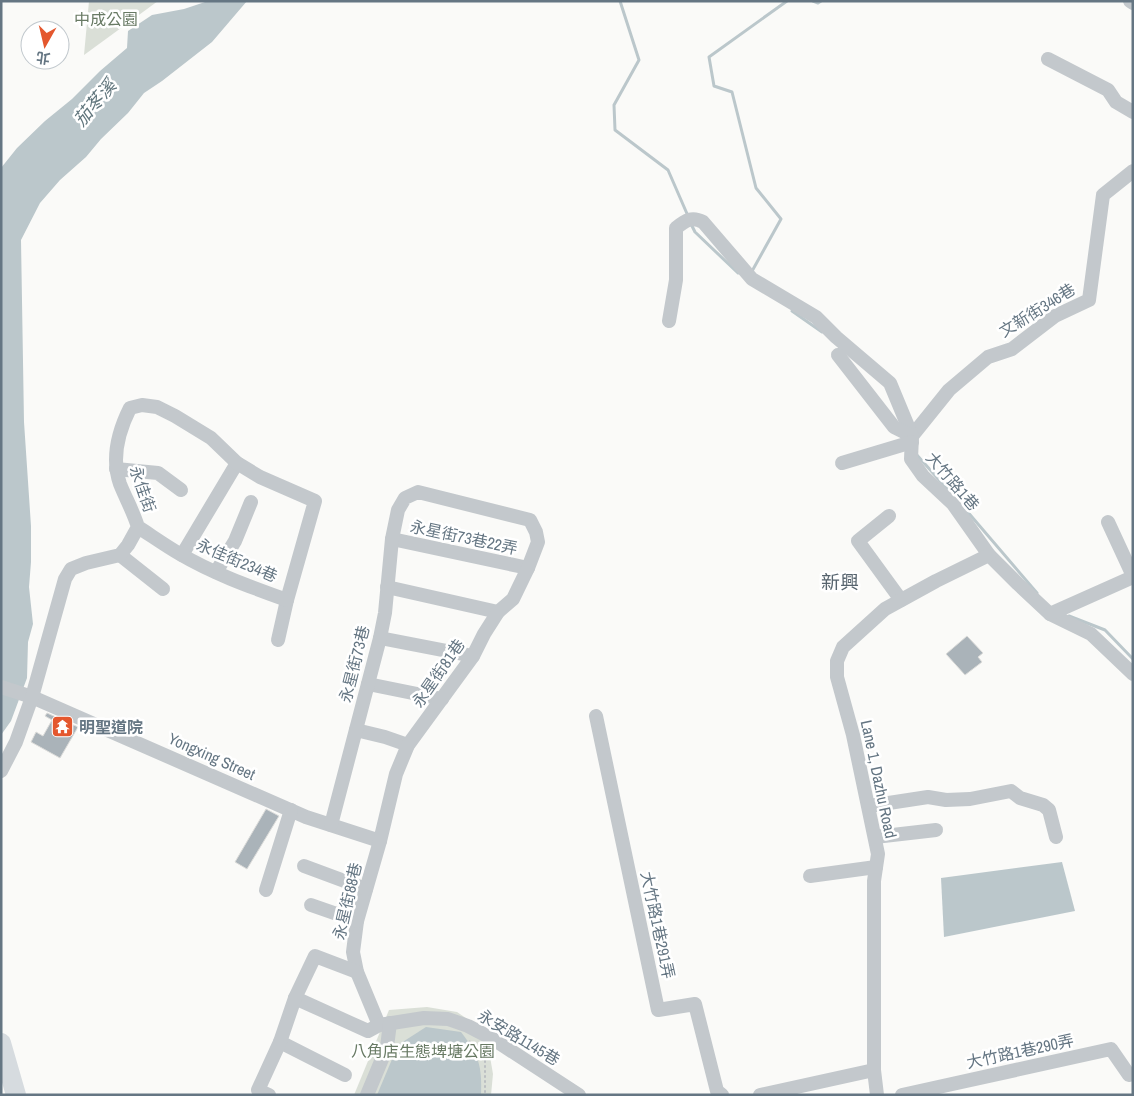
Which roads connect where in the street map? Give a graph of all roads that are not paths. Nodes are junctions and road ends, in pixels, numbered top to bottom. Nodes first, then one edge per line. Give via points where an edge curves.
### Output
1 (1048, 59) dead end
2 (1133, 112) edge
3 (1133, 171) edge
4 (669, 321) dead end
5 (838, 355) dead end
6 (909, 441) junction
7 (237, 463) junction
8 (842, 463) dead end
9 (116, 469) junction
10 (180, 490) dead end
11 (315, 501) joint
12 (251, 502) dead end
13 (398, 510) joint
14 (890, 516) dead end
15 (1108, 522) dead end
16 (138, 528) junction
17 (392, 539) junction
18 (120, 555) junction
19 (182, 555) junction
20 (989, 555) junction
21 (528, 568) junction
22 (216, 572) junction
23 (1133, 576) edge
24 (386, 587) junction
25 (164, 589) dead end
26 (287, 600) junction
27 (901, 600) junction
28 (498, 612) junction
29 (1050, 614) junction
30 (380, 638) junction
31 (278, 640) dead end
32 (473, 656) junction
33 (1133, 674) edge
34 (368, 684) junction
35 (1, 687) edge
36 (32, 697) junction
37 (442, 699) junction
38 (596, 716) dead end
39 (356, 730) junction
40 (408, 745) junction
41 (1, 771) edge
42 (868, 806) junction
43 (291, 810) junction
44 (331, 825) junction
45 (936, 830) dead end
46 (875, 837) junction
47 (1056, 837) dead end
48 (380, 841) junction
49 (304, 866) dead end
50 (876, 867) junction
51 (810, 876) dead end
52 (366, 889) junction
53 (266, 890) dead end
54 (311, 905) dead end
55 (357, 921) junction
56 (357, 972) junction
57 (295, 998) junction
58 (384, 1024) junction
59 (280, 1042) junction
60 (1, 1043) edge
61 (874, 1070) junction
62 (1133, 1074) edge
63 (346, 1076) dead end
64 (16, 1095) edge
65 (269, 1095) edge
66 (367, 1095) edge
67 (579, 1095) edge
68 (722, 1095) edge
69 (760, 1095) edge
70 (877, 1095) edge
71 (902, 1095) edge

1 - 2 street via 1108,90 1116,102
3 - 6 street, 文新街346巷 via 1102,195 1089,300 1055,316 1012,349 988,357 949,390
4 - 6 street via 676,280 676,228 690,219 703,222 750,276 816,316 887,380
5 - 6 street, 大竹路1巷 via 894,427
6 - 8 street
6 - 20 street, 大竹路1巷 via 911,459 923,476 953,504
7 - 9 street, 永佳街 via 211,438 157,407 142,404 130,408 124,420 116,453
7 - 11 street, 永佳街 via 260,477
7 - 19 street
9 - 10 street via 158,473
9 - 16 street, 永佳街
11 - 26 street, 永佳街234巷
12 - 22 street via 235,542
13 - 17 street, 永星街73巷
13 - 21 street, 永星街81巷 via 405,498 418,492 530,520 538,542
14 - 27 street via 858,541
15 - 23 street
16 - 18 street, 永佳街
16 - 19 street, 永佳街234巷
17 - 21 street, 永星街73巷22弄
17 - 24 street, 永星街73巷
18 - 25 street
18 - 36 street via 71,569 65,579
19 - 22 street, 永佳街234巷
20 - 27 street, Lane 1, Dazhu Road
20 - 29 street, 大竹路1巷
21 - 28 street, 永星街81巷 via 513,599
22 - 26 street, 永佳街234巷
23 - 29 street
24 - 28 street
24 - 30 street, 永星街73巷
26 - 31 street
27 - 42 street, Lane 1, Dazhu Road via 885,609 843,647 838,661 837,677
28 - 32 street, 永星街81巷
29 - 33 street, 大竹路1巷 via 1091,634
30 - 32 street
30 - 34 street, 永星街73巷
32 - 37 street, 永星街81巷
34 - 37 street
34 - 39 street, 永星街73巷
35 - 36 street, Yongxing Street
36 - 41 street via 16,742
36 - 43 street, Yongxing Street
37 - 40 street, 永星街81巷
38 - 68 street, 大竹路1巷291弄 via 658,1010 695,1004 716,1091
39 - 40 street
39 - 44 street, 永星街73巷
40 - 48 street, 永星街81巷 via 396,774
42 - 46 street, Lane 1, Dazhu Road
42 - 47 street via 928,797 970,799 1010,791 1049,810
43 - 44 street, Yongxing Street
43 - 53 street
44 - 48 street, Yongxing Street
45 - 46 street
46 - 50 street, Lane 1, Dazhu Road
48 - 52 street, 永星街88巷
49 - 52 street
50 - 51 street
50 - 61 street, Lane 1, Dazhu Road
52 - 55 street, 永星街88巷
54 - 55 street
55 - 56 street, 永星街88巷 via 353,952
56 - 57 street via 315,956
56 - 58 street, 永星街88巷
57 - 58 street, 永安路1145巷 via 368,1031
57 - 59 street
58 - 66 street via 387,1047
58 - 67 street, 永安路1145巷 via 448,1018 493,1039
59 - 63 street
59 - 65 street via 258,1090
60 - 64 highway
61 - 69 street
61 - 70 street, Lane 1, Dazhu Road
62 - 71 street, 大竹路1巷290弄 via 1129,1075 1110,1049

